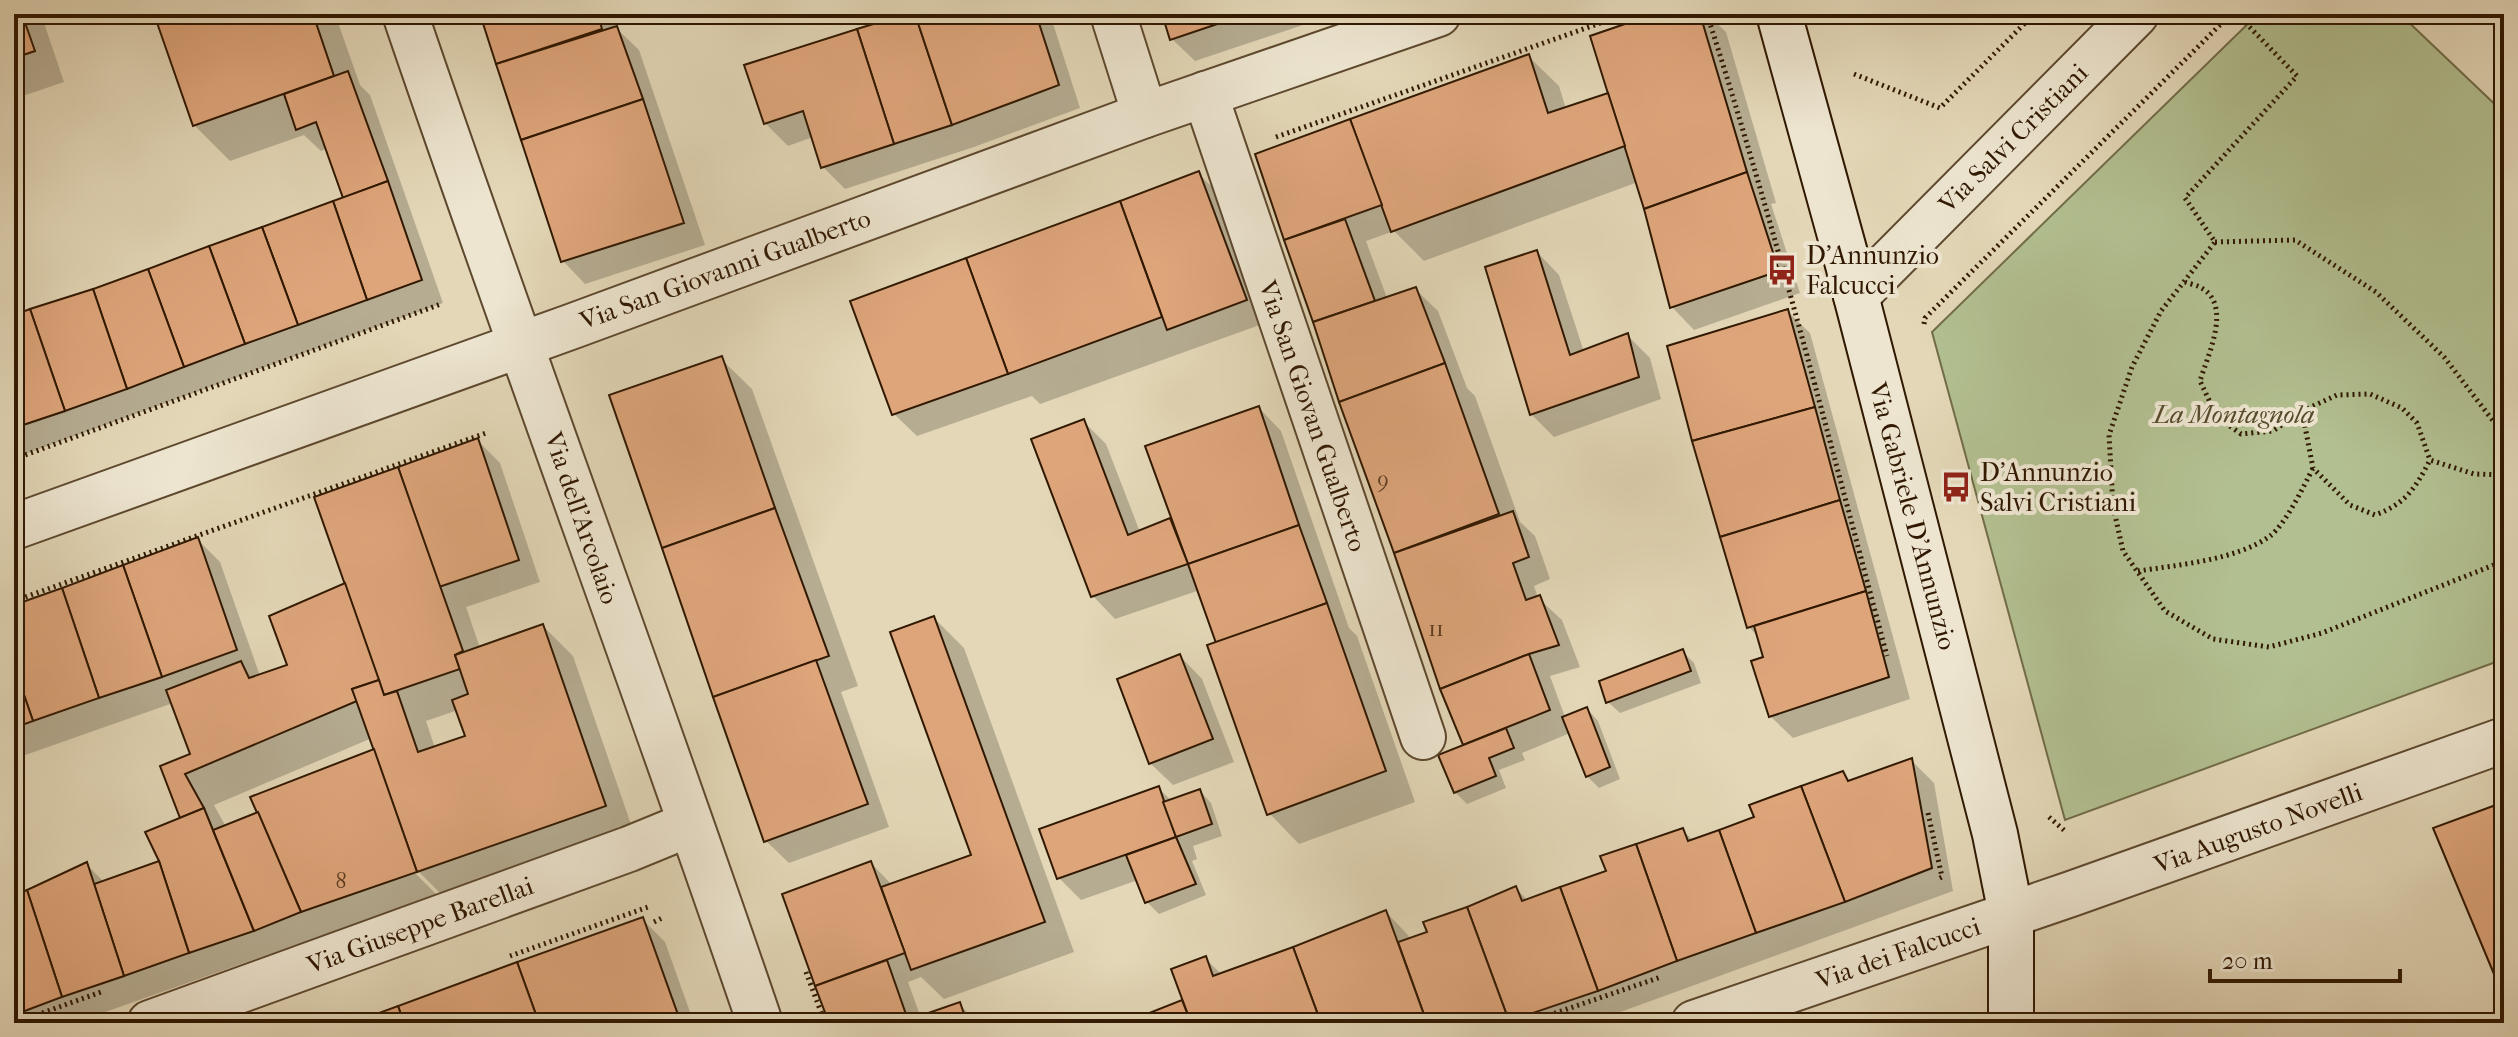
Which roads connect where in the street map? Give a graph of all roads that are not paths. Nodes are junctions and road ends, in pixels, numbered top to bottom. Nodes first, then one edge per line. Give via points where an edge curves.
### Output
1 (405, 14) edge
2 (1113, 14) edge
3 (1438, 14) edge
4 (1779, 14) edge
5 (2136, 14) edge
6 (1205, 94) junction
7 (1145, 115) junction
8 (1856, 296) junction
9 (520, 345) junction
10 (14, 527) edge
11 (1423, 737) dead end
12 (2504, 740) edge
13 (690, 824) junction
14 (2011, 914) junction
15 (150, 1023) edge
16 (760, 1023) edge
17 (1694, 1023) edge
18 (2011, 1023) edge

1 - 9 street, Via dell'Arcolaio
2 - 7 street
3 - 6 street, Via San Giovanni Gualberto
4 - 8 street, Via Gabriele D'Annunzio
5 - 8 street, Via Salvi Cristiani
6 - 7 street, Via San Giovanni Gualberto
6 - 11 street, Via San Giovan Gualberto
7 - 9 street, Via San Giovanni Gualberto
8 - 14 street, Via Gabriele D'Annunzio
9 - 10 street, Via San Giovanni Gualberto
9 - 13 street, Via dell'Arcolaio
12 - 14 street, Via Augusto Novelli
13 - 15 street, Via Giuseppe Barellai
13 - 16 street, Via dell'Arcolaio
14 - 17 street, Via dei Falcucci
14 - 18 street, Via Gabriele D'Annunzio

